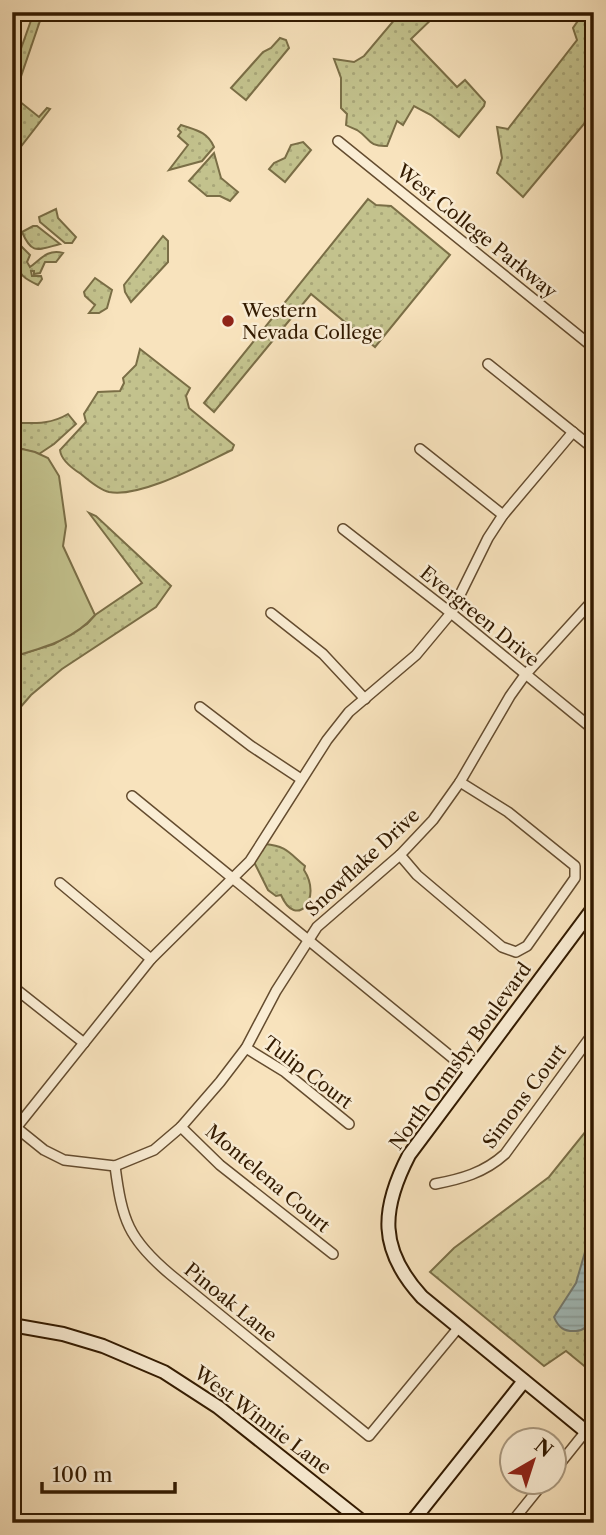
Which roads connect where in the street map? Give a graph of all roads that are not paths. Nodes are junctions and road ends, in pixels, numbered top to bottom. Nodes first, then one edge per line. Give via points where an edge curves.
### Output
1 (338, 141) dead end
2 (594, 348) edge
3 (488, 364) dead end
4 (573, 432) junction
5 (420, 449) dead end
6 (594, 449) edge
7 (503, 515) junction
8 (343, 530) dead end
9 (594, 599) edge
10 (271, 612) dead end
11 (451, 613) junction
12 (525, 675) junction
13 (365, 699) junction
14 (200, 707) dead end
15 (594, 730) edge
16 (302, 779) junction
17 (460, 782) junction
18 (132, 796) dead end
19 (400, 855) junction
20 (233, 881) junction
21 (60, 883) dead end
22 (594, 907) edge
23 (307, 940) junction
24 (151, 960) junction
25 (12, 986) edge
26 (594, 1032) edge
27 (84, 1043) junction
28 (246, 1048) junction
29 (471, 1073) junction
30 (349, 1125) dead end
31 (14, 1126) edge
32 (181, 1127) junction
33 (115, 1166) junction
34 (435, 1184) dead end
35 (333, 1254) dead end
36 (12, 1325) edge
37 (459, 1327) junction
38 (524, 1381) junction
39 (590, 1434) edge
40 (568, 1457) edge
41 (533, 1496) edge
42 (364, 1523) edge
43 (411, 1523) edge
44 (511, 1523) edge

1 - 2 street, West College Parkway
3 - 4 street
4 - 6 street
4 - 7 street
5 - 7 street
7 - 11 street
8 - 11 street, Evergreen Drive
9 - 12 street, Snowflake Drive
10 - 13 street via 323,654
11 - 12 street, Evergreen Drive
11 - 13 street via 416,655
12 - 15 street, Evergreen Drive
12 - 17 street, Snowflake Drive
13 - 16 street via 349,712
14 - 16 street
16 - 20 street
17 - 19 street, Snowflake Drive
17 - 19 street via 508,812 575,866 575,878 527,946 516,952 502,947
18 - 20 street
19 - 23 street, Snowflake Drive via 339,906
20 - 23 street
20 - 24 street
21 - 24 street
22 - 29 street, North Ormsby Boulevard
23 - 28 street, Snowflake Drive
23 - 29 street
24 - 27 street
25 - 27 street
26 - 34 street, Simons Court via 505,1154 467,1177
27 - 31 street
28 - 30 street, Tulip Court via 285,1072
28 - 32 street, Snowflake Drive
29 - 37 street, North Ormsby Boulevard via 409,1155 394,1184 387,1223 396,1258 410,1284
31 - 33 street via 64,1160
32 - 33 street, Snowflake Drive via 154,1150
32 - 35 street, Montelena Court via 220,1165
33 - 37 street, Pinoak Lane via 126,1224 150,1256 369,1436
36 - 42 street, West Winnie Lane via 103,1346 164,1371 218,1406
37 - 38 street, North Ormsby Boulevard
38 - 39 street, North Ormsby Boulevard
38 - 43 street
39 - 40 street
41 - 44 street

